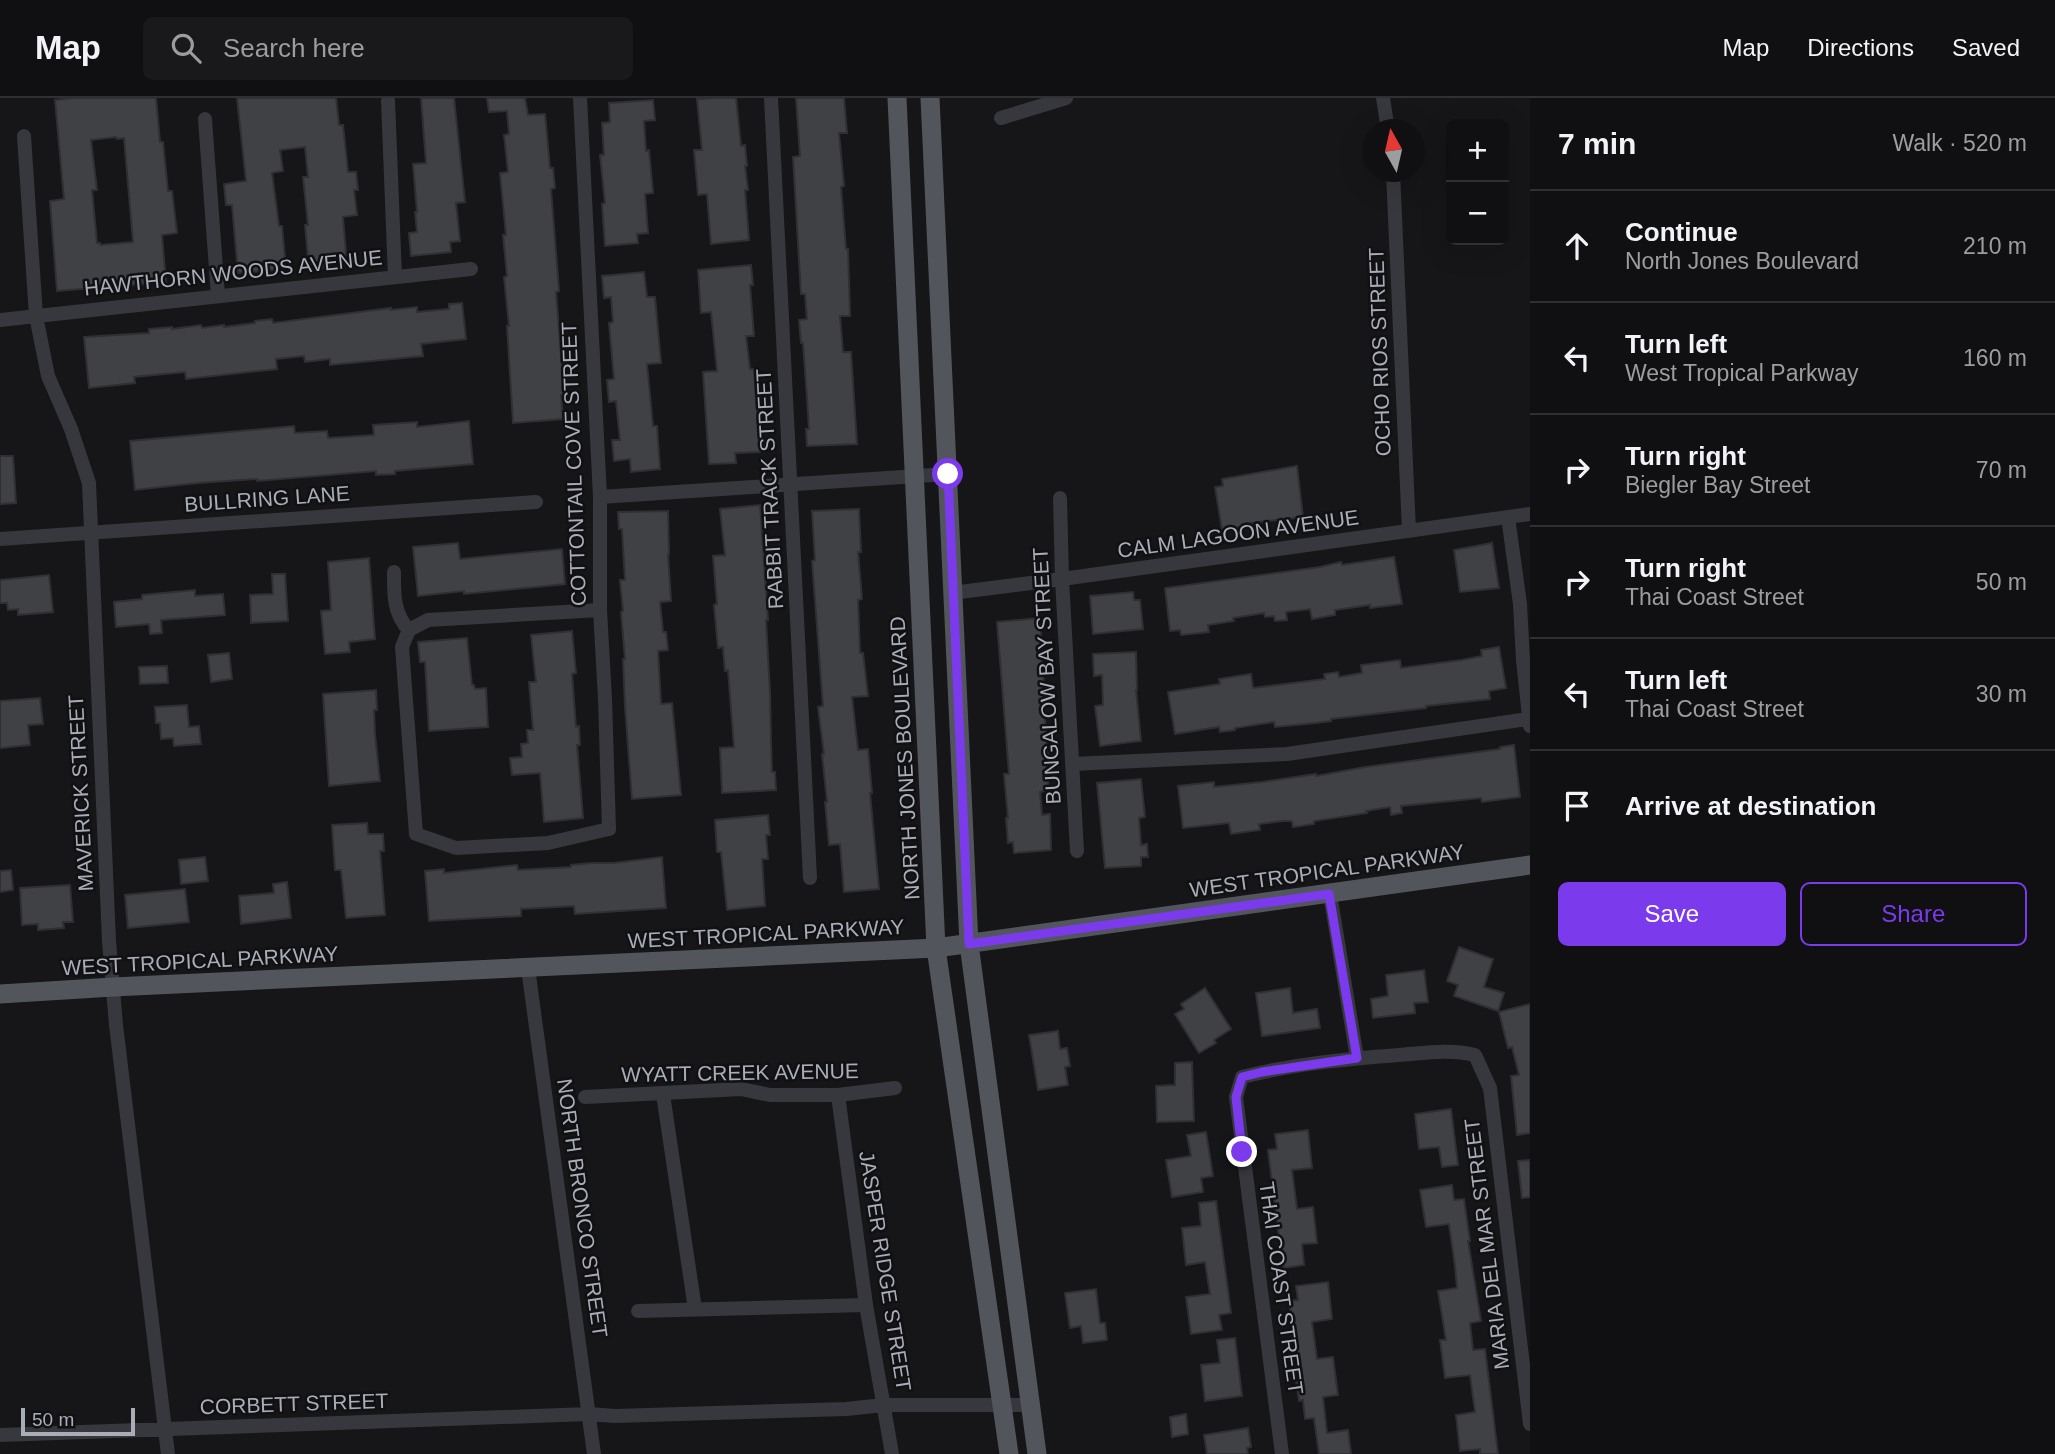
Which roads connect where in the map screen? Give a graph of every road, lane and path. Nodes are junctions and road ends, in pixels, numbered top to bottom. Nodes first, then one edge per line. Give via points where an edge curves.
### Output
1 (580, 98) edge
2 (771, 98) edge
3 (897, 98) edge
4 (930, 98) edge
5 (1066, 98) edge
6 (1383, 98) edge
7 (388, 100) dead end
8 (1001, 118) dead end
9 (205, 119) dead end
10 (1386, 119) edge
11 (24, 136) dead end
12 (1393, 182) edge
13 (471, 269) dead end
14 (395, 277) junction
15 (218, 296) junction
16 (36, 316) junction
17 (0, 320) edge
18 (948, 474) junction
19 (915, 476) junction
20 (791, 483) junction
21 (600, 497) junction
22 (1060, 498) dead end
23 (536, 502) dead end
24 (1530, 514) edge
25 (1508, 517) junction
26 (1409, 531) junction
27 (90, 532) junction
28 (0, 539) edge
29 (394, 572) dead end
30 (1062, 579) junction
31 (952, 593) junction
32 (600, 610) junction
33 (409, 630) junction
34 (1529, 723) edge
35 (1072, 764) junction
36 (1077, 852) dead end
37 (1530, 865) edge
38 (810, 878) dead end
39 (1329, 894) junction
40 (969, 944) junction
41 (936, 948) junction
42 (528, 968) junction
43 (113, 987) junction
44 (0, 994) edge
45 (1357, 1058) junction
46 (895, 1088) dead end
47 (663, 1094) junction
48 (838, 1095) junction
49 (584, 1097) dead end
50 (866, 1305) junction
51 (695, 1309) junction
52 (638, 1311) dead end
53 (884, 1405) junction
54 (1003, 1405) junction
55 (1030, 1405) junction
56 (589, 1414) junction
57 (1530, 1424) edge
58 (166, 1430) junction
59 (0, 1435) edge
60 (169, 1454) edge
61 (594, 1454) edge
62 (891, 1454) edge
63 (1009, 1454) edge
64 (1037, 1454) edge
65 (1282, 1454) edge

1 - 21 street, COTTONTAIL COVE STREET
2 - 20 street, RABBIT TRACK STREET
3 - 19 main road, NORTH JONES BOULEVARD
4 - 18 main road
5 - 8 street
6 - 10 street
7 - 14 street
9 - 15 street
11 - 16 street, MAVERICK STREET
12 - 26 street, OCHO RIOS STREET
13 - 14 street, HAWTHORN WOODS AVENUE
14 - 15 street, HAWTHORN WOODS AVENUE
15 - 16 street, HAWTHORN WOODS AVENUE
16 - 17 street, HAWTHORN WOODS AVENUE
16 - 27 street, MAVERICK STREET via 48,376 89,483
18 - 19 street
18 - 31 main road
19 - 20 street
19 - 41 main road, NORTH JONES BOULEVARD
20 - 21 street
20 - 38 street, RABBIT TRACK STREET
21 - 32 street, COTTONTAIL COVE STREET
22 - 30 street, BUNGALOW BAY STREET
23 - 27 street, BULLRING LANE
24 - 25 street, CALM LAGOON AVENUE
25 - 26 street, CALM LAGOON AVENUE
25 - 34 street
26 - 30 street, CALM LAGOON AVENUE
27 - 28 street, BULLRING LANE
27 - 43 street, MAVERICK STREET
29 - 33 street via 395,607
30 - 31 street, CALM LAGOON AVENUE
30 - 35 street, BUNGALOW BAY STREET
31 - 40 main road
32 - 33 street via 428,620
32 - 33 street, COTTONTAIL COVE STREET via 609,828 548,843 456,848 416,834 402,648
34 - 35 street via 1287,754
35 - 36 street, BUNGALOW BAY STREET
37 - 39 main road, WEST TROPICAL PARKWAY
39 - 40 main road, WEST TROPICAL PARKWAY
39 - 45 street
40 - 41 main road, WEST TROPICAL PARKWAY
40 - 55 main road
41 - 42 main road, WEST TROPICAL PARKWAY
41 - 54 main road, NORTH JONES BOULEVARD
42 - 43 main road, WEST TROPICAL PARKWAY
42 - 56 street, NORTH BRONCO STREET
43 - 44 main road, WEST TROPICAL PARKWAY
43 - 58 street, MAVERICK STREET
45 - 57 street, MARIA DEL MAR STREET via 1456,1051 1475,1055 1490,1088
45 - 65 street, THAI COAST STREET via 1242,1077 1236,1097
46 - 48 street, WYATT CREEK AVENUE
47 - 48 street, WYATT CREEK AVENUE via 741,1089 771,1095
47 - 49 street, WYATT CREEK AVENUE
47 - 51 street
48 - 50 street, JASPER RIDGE STREET
50 - 51 street
50 - 53 street, JASPER RIDGE STREET
51 - 52 street
53 - 54 street
53 - 56 street, CORBETT STREET
53 - 62 street, JASPER RIDGE STREET
54 - 55 street
54 - 63 main road, NORTH JONES BOULEVARD
55 - 64 main road
56 - 58 street, CORBETT STREET
56 - 61 street, NORTH BRONCO STREET
58 - 59 street, CORBETT STREET
58 - 60 street, MAVERICK STREET

